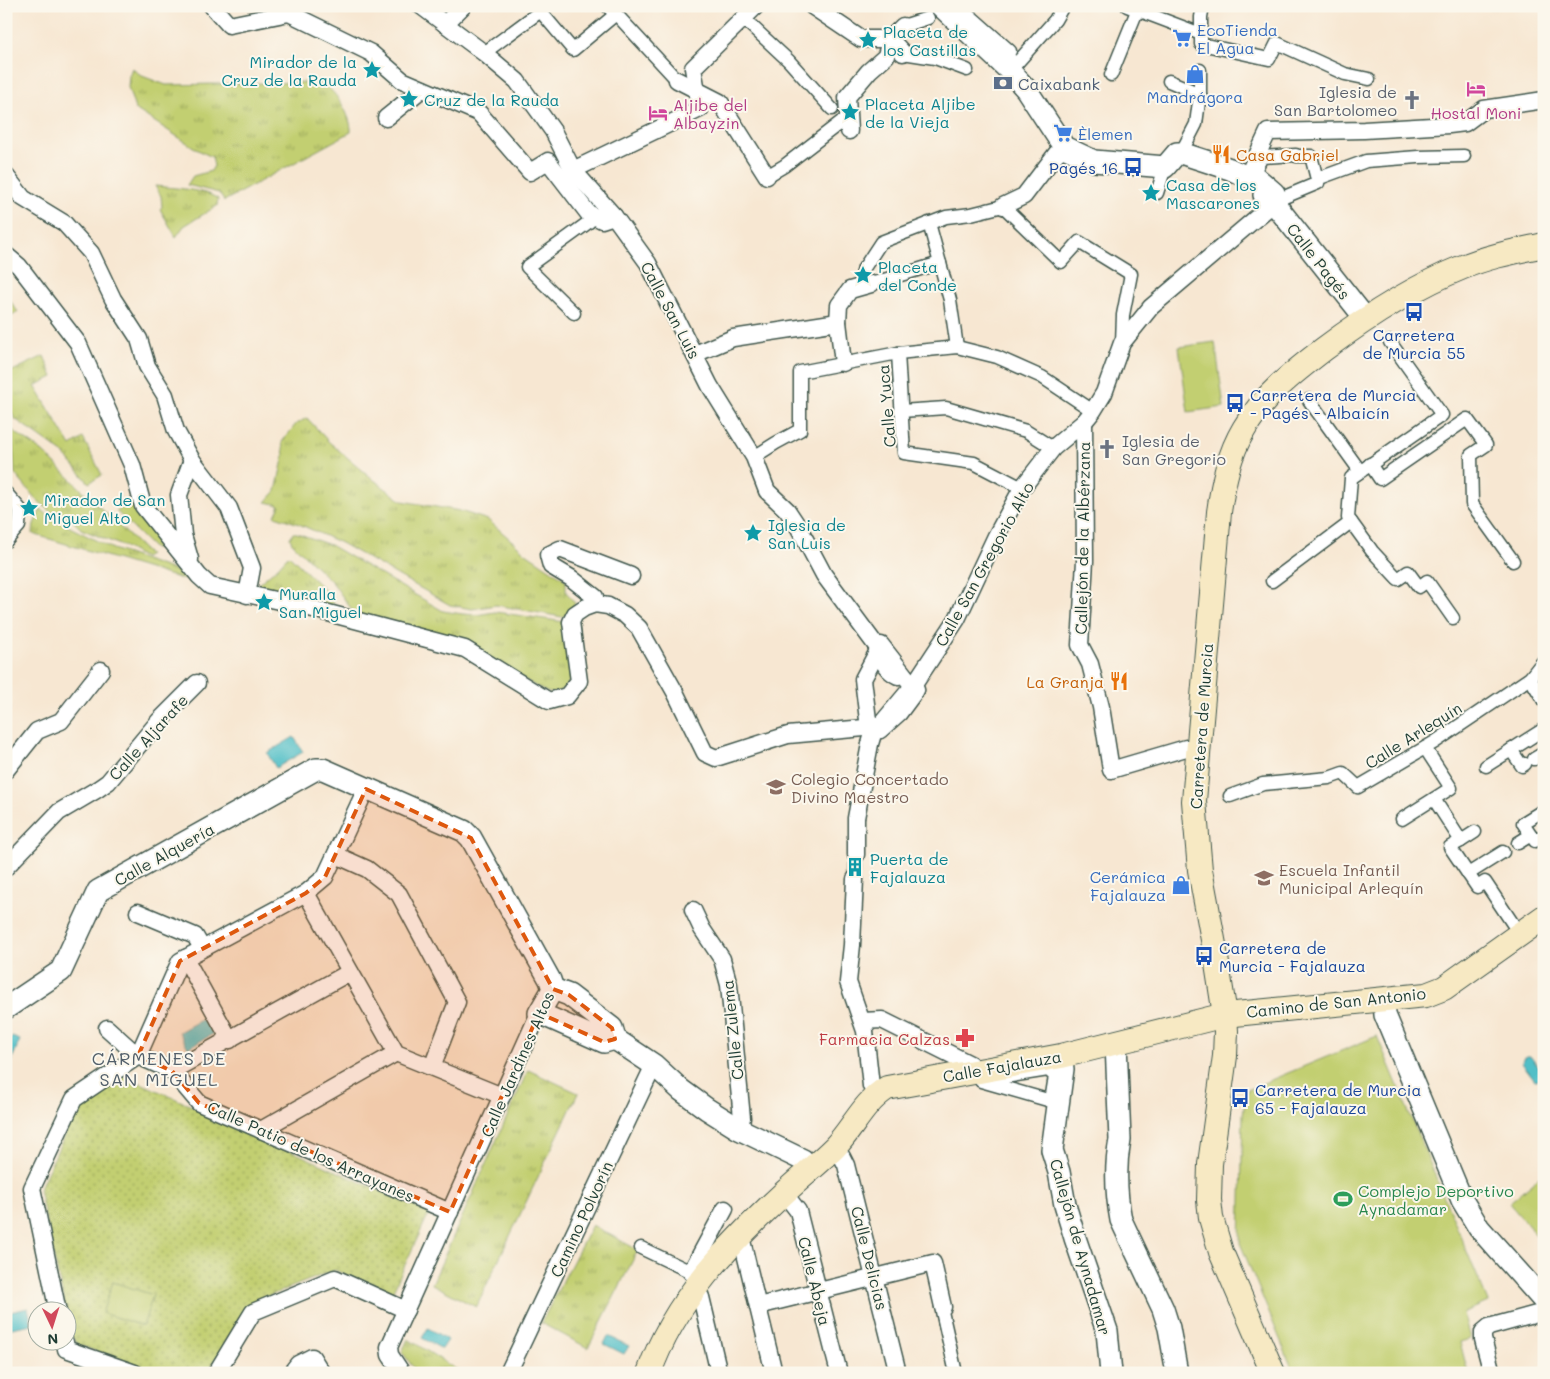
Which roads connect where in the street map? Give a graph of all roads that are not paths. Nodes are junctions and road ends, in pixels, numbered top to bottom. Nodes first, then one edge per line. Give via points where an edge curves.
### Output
1 (212, 6) edge
2 (421, 6) edge
3 (464, 6) edge
4 (756, 6) edge
5 (968, 6) edge
6 (1063, 6) edge
7 (1203, 6) edge
8 (1135, 8) edge
9 (544, 9) edge
10 (611, 10) edge
11 (821, 10) edge
12 (934, 12) edge
13 (744, 20) junction
14 (445, 24) junction
15 (903, 26) joint
16 (890, 38) junction
17 (1201, 42) junction
18 (484, 53) junction
19 (903, 53) joint
20 (967, 70) dead end
21 (1200, 70) dead end
22 (1112, 75) dead end
23 (1369, 79) dead end
24 (677, 80) joint
25 (1169, 81) dead end
26 (422, 89) junction
27 (697, 90) junction
28 (1200, 94) junction
29 (1544, 100) edge
30 (832, 109) dead end
31 (386, 118) dead end
32 (845, 126) joint
33 (1064, 146) junction
34 (1181, 153) junction
35 (1464, 156) dead end
36 (1165, 167) junction
37 (573, 170) junction
38 (6, 176) edge
39 (767, 176) joint
40 (1247, 177) junction
41 (1317, 179) junction
42 (1157, 193) dead end
43 (1274, 203) junction
44 (1003, 206) junction
45 (588, 213) junction
46 (614, 216) junction
47 (929, 223) junction
48 (1544, 245) edge
49 (6, 255) edge
50 (940, 263) junction
51 (865, 286) junction
52 (574, 313) dead end
53 (1365, 318) junction
54 (838, 322) junction
55 (1390, 342) dead end
56 (1122, 343) junction
57 (957, 347) junction
58 (898, 353) junction
59 (695, 354) junction
60 (843, 363) junction
61 (1308, 400) dead end
62 (901, 411) junction
63 (1088, 417) junction
64 (1053, 448) junction
65 (754, 457) junction
66 (192, 460) junction
67 (1365, 468) junction
68 (1022, 488) junction
69 (6, 493) edge
70 (1351, 522) junction
71 (6, 541) edge
72 (1514, 561) dead end
73 (193, 567) junction
74 (631, 576) dead end
75 (1272, 581) dead end
76 (247, 595) junction
77 (595, 604) junction
78 (1453, 618) dead end
79 (878, 648) junction
80 (1544, 660) edge
81 (101, 670) dead end
82 (1530, 678) junction
83 (198, 683) dead end
84 (911, 688) junction
85 (1544, 701) edge
86 (875, 727) junction
87 (1544, 729) edge
88 (1425, 748) junction
89 (1198, 749) junction
90 (1511, 750) junction
91 (1534, 759) edge
92 (1486, 766) dead end
93 (6, 770) edge
94 (366, 789) junction
95 (1230, 796) dead end
96 (1434, 799) junction
97 (1544, 810) edge
98 (1402, 819) dead end
99 (1475, 832) dead end
100 (1537, 835) edge
101 (1518, 843) dead end
102 (1460, 850) junction
103 (1503, 852) dead end
104 (336, 855) junction
105 (856, 855) tunnel mouth
106 (6, 868) edge
107 (1468, 874) junction
108 (855, 879) tunnel mouth
109 (306, 893) junction
110 (693, 910) dead end
111 (138, 912) dead end
112 (1544, 917) edge
113 (1513, 924) dead end
114 (202, 948) junction
115 (185, 958) junction
116 (350, 972) junction
117 (553, 989) junction
118 (1384, 1000) junction
119 (6, 1008) edge
120 (539, 1013) junction
121 (1225, 1015) junction
122 (862, 1021) junction
123 (107, 1028) dead end
124 (614, 1039) junction
125 (230, 1040) junction
126 (1116, 1043) junction
127 (396, 1053) junction
128 (138, 1056) junction
129 (1061, 1056) junction
130 (654, 1065) junction
131 (432, 1067) junction
132 (172, 1071) junction
133 (971, 1072) junction
134 (876, 1094) junction
135 (502, 1096) junction
136 (1056, 1096) junction
137 (739, 1129) junction
138 (260, 1130) junction
139 (833, 1148) junction
140 (812, 1168) junction
141 (784, 1193) junction
142 (725, 1210) dead end
143 (450, 1212) junction
144 (737, 1239) junction
145 (641, 1248) dead end
146 (874, 1278) junction
147 (695, 1281) junction
148 (818, 1292) junction
149 (1544, 1300) edge
150 (56, 1302) edge
151 (758, 1306) junction
152 (942, 1307) joint
153 (406, 1310) junction
154 (1544, 1312) edge
155 (75, 1352) edge
156 (135, 1373) edge
157 (216, 1373) edge
158 (291, 1373) edge
159 (318, 1373) edge
160 (402, 1373) edge
161 (508, 1373) edge
162 (649, 1373) edge
163 (720, 1373) edge
164 (774, 1373) edge
165 (838, 1373) edge
166 (898, 1373) edge
167 (956, 1373) edge
168 (1111, 1373) edge
169 (1177, 1373) edge
170 (1273, 1373) edge
171 (1492, 1373) edge

1 - 26 street via 228,25 289,14 372,54 402,80
2 - 14 street, Calle San Luis
3 - 14 street
4 - 13 street
5 - 6 street via 950,9 958,15 966,12 1010,51 1005,55 1016,64 1055,20
7 - 17 street
8 - 17 street
8 - 22 street
9 - 10 street via 573,50
9 - 18 street
10 - 24 street
11 - 16 street via 860,39
12 - 15 street
12 - 33 street via 944,10 1008,69 1026,89
13 - 27 street via 693,68
13 - 30 street via 789,61
14 - 18 street, Calle San Luis
15 - 16 street
16 - 19 street
16 - 32 street via 886,56 847,97
17 - 23 street via 1269,59 1277,43 1345,74
18 - 37 street, Calle San Luis via 518,81 553,131
19 - 20 street via 935,58
21 - 28 street
24 - 27 street
25 - 28 street
26 - 31 street
26 - 45 street via 479,113 530,172 548,161
27 - 37 street via 700,109
27 - 39 street via 720,102
28 - 34 street via 1196,124
29 - 40 street via 1484,109 1465,123 1448,125 1268,132
32 - 39 street
33 - 36 street via 1094,161
33 - 44 street via 1024,196
34 - 36 street via 1177,153
34 - 40 street, Calle Pagés
35 - 41 street via 1366,161
36 - 42 street
37 - 46 street, Calle San Luis
38 - 66 street via 23,198 64,223 91,253 113,299 139,339 147,366 166,395 176,431
40 - 43 street, Calle Pagés via 1253,175 1274,193
41 - 41 street via 1311,156 1262,157 1254,172 1282,198 1318,183
43 - 53 street, Calle Pagés
43 - 56 street, Calle San Gregorio Alto via 1151,307
44 - 47 street
44 - 56 street via 1061,262 1079,242 1131,274 1122,315
45 - 46 street via 602,220
45 - 52 street via 589,222 527,267
46 - 59 street, Calle San Luis via 648,263
47 - 50 street
47 - 51 street via 881,242 864,268
48 - 53 main road, Carretera de Murcia via 1462,267
49 - 73 street via 19,266 78,343 132,464 143,506
50 - 51 street
50 - 57 street
51 - 54 street via 850,290 839,305
53 - 89 main road, Carretera de Murcia via 1277,387 1251,417 1234,447 1219,512
54 - 59 street via 734,338
54 - 60 street
55 - 67 street via 1442,415
56 - 63 street, Calle San Gregorio Alto via 1104,393
57 - 58 street
57 - 63 street via 997,357 1042,377
58 - 60 street
58 - 62 street, Calle Yuca
59 - 65 street, Calle San Luis via 710,386
60 - 65 street via 800,372 800,430
61 - 67 street
62 - 64 street via 946,408 1026,431
62 - 68 street, Calle Yuca via 904,453 974,463
63 - 64 street, Calle San Gregorio Alto
63 - 89 street, Callejón de la Albérzana via 1080,646 1090,664 1101,707 1111,770 1186,748
64 - 68 street, Calle San Gregorio Alto
65 - 79 street, Calle San Luis via 767,491 800,528 824,575
66 - 73 street via 179,494 183,535
66 - 76 street via 229,508 252,568
67 - 70 street via 1351,478 1348,518
67 - 72 street via 1380,479 1467,420 1486,445 1471,455 1472,504
68 - 84 street, Calle San Gregorio Alto via 956,619
69 - 71 street via 20,509 19,526
70 - 75 street
70 - 78 street via 1372,551 1398,578 1408,572 1419,587 1427,581
73 - 76 street via 210,586
74 - 77 street via 560,548 548,555 551,566 595,597
76 - 77 street via 298,605 465,649 549,701 567,696 579,681 571,622 576,614
77 - 86 street via 608,606 625,615 639,628 705,753 716,758 788,735
79 - 84 street via 880,657 891,672
79 - 84 street via 881,645
79 - 86 street via 863,679 868,720
80 - 82 street, Calle Arlequín
81 - 93 street via 61,721 37,731
82 - 85 street
82 - 88 street, Calle Arlequín
83 - 106 street, Calle Aljarafe via 159,721 108,782 59,812
84 - 86 street, Calle San Gregorio Alto via 916,690 899,713 880,730
86 - 105 street via 856,818
87 - 90 street
88 - 95 street, Calle Arlequín via 1358,787 1342,772 1329,778 1263,784
88 - 96 street via 1451,788
89 - 121 main road, Carretera de Murcia via 1194,801 1196,838
90 - 91 street via 1522,766
90 - 92 street
94 - 104 street
94 - 117 street, Calle Jardines Altos via 464,831 471,838 532,945
94 - 119 street, Calle Alquería via 323,769 316,769 98,891 61,971
96 - 98 street
96 - 102 street
97 - 100 street via 1523,823
99 - 102 street
100 - 101 street
102 - 107 street
103 - 107 street
104 - 109 street via 325,877
104 - 131 street via 367,869 399,894 457,1002
107 - 113 street via 1477,887 1486,882
108 - 122 street via 848,982
109 - 114 street
109 - 116 street
110 - 137 street, Calle Zulema via 722,959 729,985 742,1118
111 - 114 street via 195,936
112 - 118 main road, Camino de San Antonio via 1444,988 1426,995
114 - 115 street
115 - 125 street
115 - 128 street via 180,961
116 - 125 street
116 - 127 street
117 - 120 street, Calle Jardines Altos
117 - 124 street via 569,995 612,1028
118 - 121 main road, Camino de San Antonio
118 - 149 street via 1385,1015 1462,1200 1478,1228
120 - 124 street via 604,1042
120 - 135 street, Calle Jardines Altos
121 - 126 main road, Calle Fajalauza
121 - 170 main road, Carretera de Murcia via 1225,1056 1210,1164 1211,1218 1221,1252
122 - 133 street via 882,1020 970,1064
122 - 134 street via 871,1086
123 - 128 street, Calle Patio de los Arrayanes
124 - 130 street
125 - 132 street
126 - 129 main road, Calle Fajalauza
126 - 169 street via 1119,1212 1169,1328
127 - 131 street
127 - 138 street
128 - 132 street, Calle Patio de los Arrayanes
128 - 150 street via 74,1099 32,1188
129 - 133 main road, Calle Fajalauza
129 - 136 street, Callejón de Aynadamar via 1062,1069
130 - 137 street via 694,1099
130 - 161 street, Camino Polvorín
131 - 135 street
132 - 138 street, Calle Patio de los Arrayanes via 199,1102
133 - 134 main road, Calle Fajalauza via 887,1088
134 - 139 main road
135 - 143 street, Calle Jardines Altos
136 - 136 street via 1019,1091 981,1081 1048,1070 1055,1076
136 - 168 street, Callejón de Aynadamar via 1052,1150 1072,1229 1108,1331
137 - 140 street via 804,1160
138 - 143 street, Calle Patio de los Arrayanes
139 - 140 main road
139 - 146 street, Calle Delicias via 846,1165
140 - 141 main road
141 - 144 main road
141 - 148 street, Calle Abeja via 798,1211
142 - 147 street
143 - 153 street, Calle Jardines Altos
144 - 147 main road
144 - 151 street via 743,1244
145 - 147 street
146 - 148 street
146 - 152 street via 933,1263
146 - 166 street, Calle Delicias
147 - 162 main road via 662,1339
147 - 163 street
148 - 151 street
148 - 165 street, Calle Abeja
151 - 164 street
152 - 167 street
153 - 157 street via 335,1278 253,1312
153 - 160 street, Calle Jardines Altos via 389,1347 390,1355
154 - 171 street via 1489,1327 1484,1332
155 - 156 street
158 - 159 street via 298,1364 312,1357 320,1370

